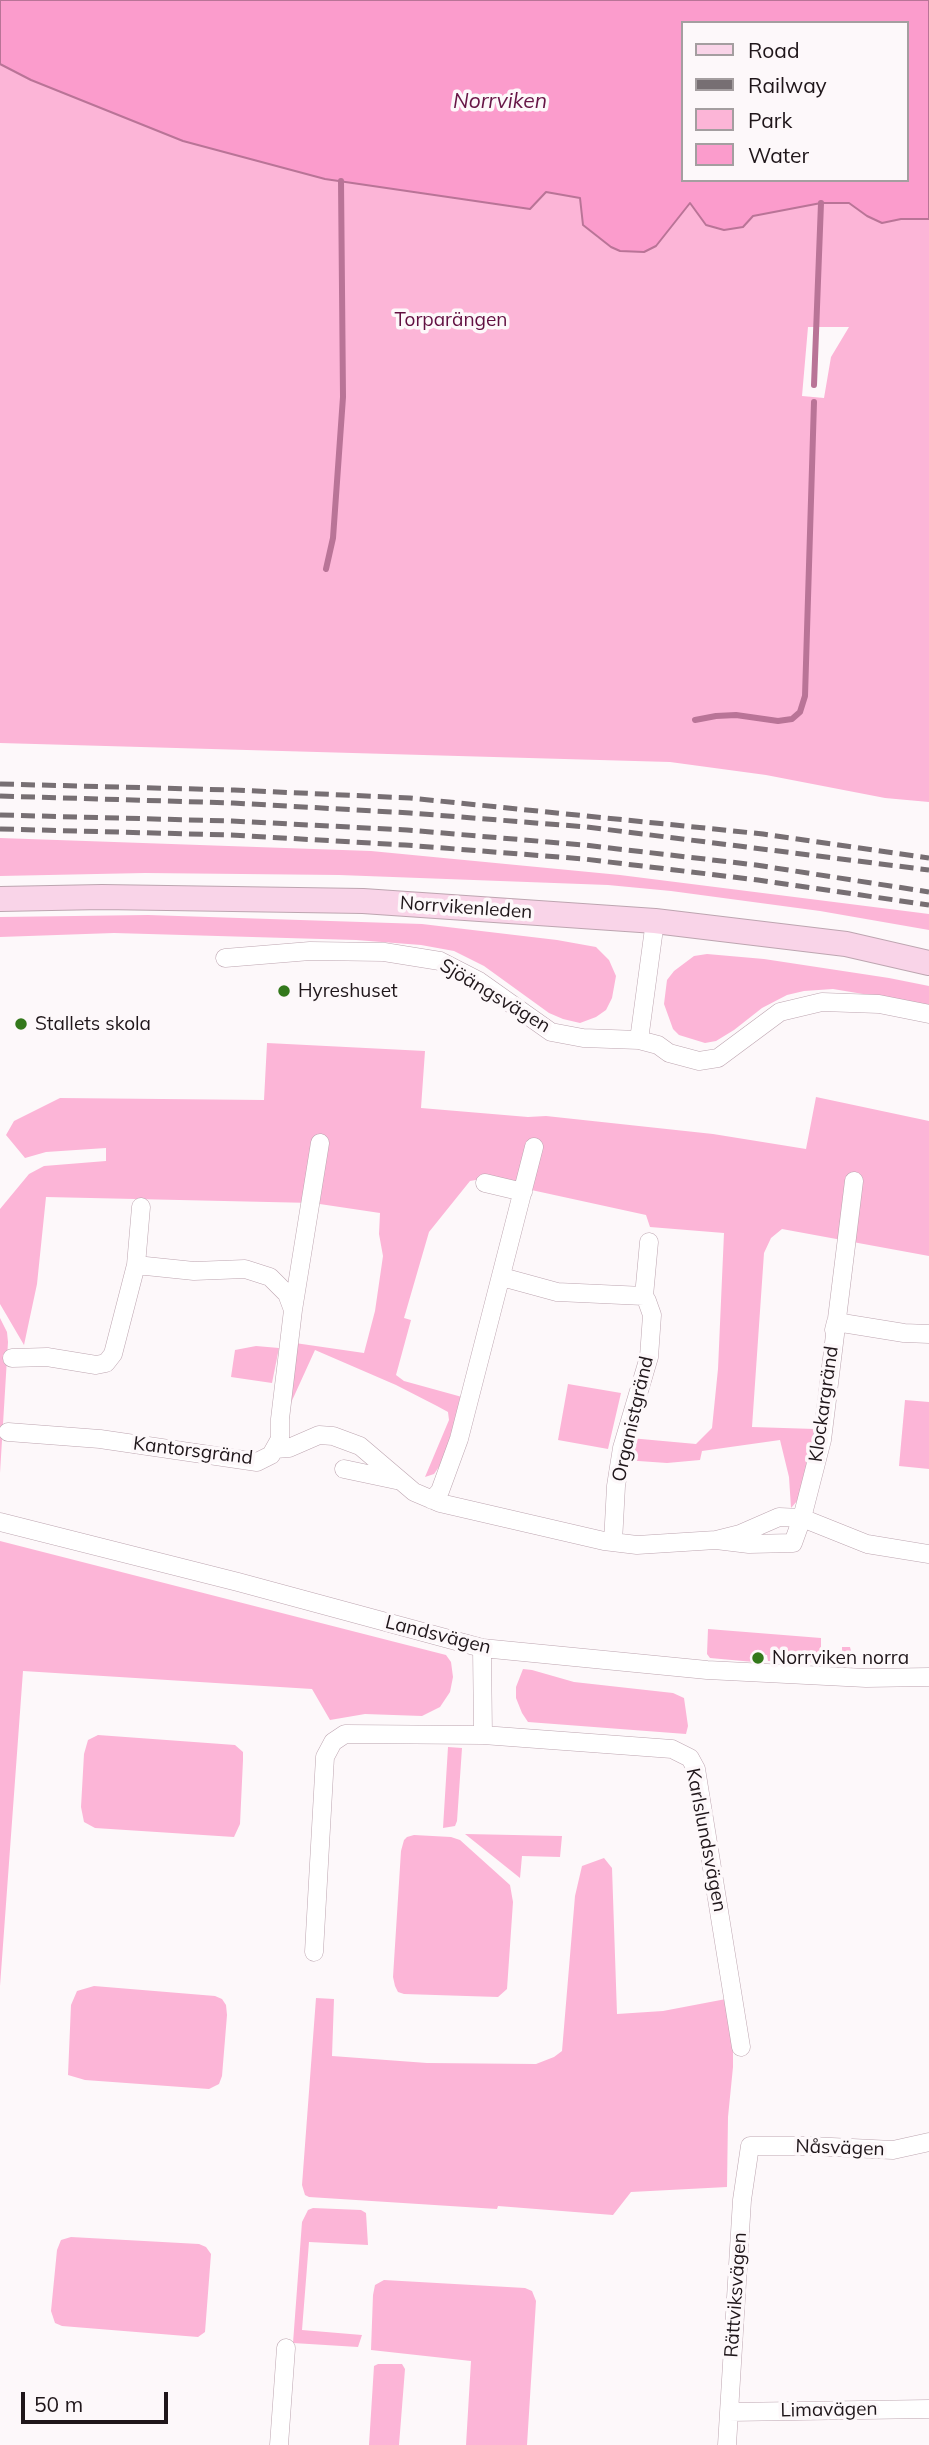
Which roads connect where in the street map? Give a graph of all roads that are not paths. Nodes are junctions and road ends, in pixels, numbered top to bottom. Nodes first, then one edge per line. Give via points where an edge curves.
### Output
1 (0, 899) edge
2 (655, 921) junction
3 (225, 958) dead end
4 (929, 963) edge
5 (929, 1014) edge
6 (639, 1041) junction
7 (320, 1143) dead end
8 (534, 1147) dead end
9 (854, 1181) dead end
10 (485, 1183) dead end
11 (523, 1192) junction
12 (141, 1207) dead end
13 (649, 1242) dead end
14 (136, 1265) junction
15 (502, 1277) junction
16 (644, 1296) junction
17 (293, 1310) junction
18 (834, 1330) junction
19 (929, 1334) edge
20 (12, 1358) dead end
21 (8, 1432) dead end
22 (275, 1449) junction
23 (344, 1469) dead end
24 (400, 1480) junction
25 (432, 1500) junction
26 (802, 1518) junction
27 (0, 1522) edge
28 (716, 1540) junction
29 (613, 1542) junction
30 (929, 1554) edge
31 (482, 1648) junction
32 (929, 1676) edge
33 (482, 1735) junction
34 (314, 1952) dead end
35 (741, 2047) dead end
36 (929, 2142) edge
37 (750, 2146) joint
38 (286, 2348) dead end
39 (929, 2409) edge
40 (729, 2412) junction
41 (279, 2445) edge
42 (727, 2445) edge

1 - 2 main road, Norrvikenleden via 363,901
2 - 4 main road, Norrvikenleden via 846,944
2 - 6 street
3 - 6 street, Sjöängsvägen via 310,951 384,952 440,961 478,981 551,1032
5 - 6 street, Sjöängsvägen via 879,1004 822,1002 780,1012 719,1058 699,1061
7 - 17 street, Kantorsgränd
8 - 11 street
9 - 18 street, Klockargränd
10 - 11 street
11 - 15 street
12 - 14 street
13 - 16 street, Organistgränd
14 - 17 street via 245,1269 270,1277 287,1294
14 - 20 street via 113,1354 106,1363
15 - 16 street via 557,1292
15 - 25 street via 460,1439 440,1491
16 - 29 street, Organistgränd via 652,1315 649,1357 622,1448
17 - 22 street, Kantorsgränd via 280,1439
18 - 19 street, Klockargränd via 836,1322
18 - 26 street, Klockargränd via 822,1440
21 - 22 street, Kantorsgränd via 100,1439 257,1462
22 - 24 street via 289,1448 319,1434 333,1436 360,1446
23 - 24 street
24 - 25 street
25 - 29 street
26 - 28 street via 779,1517
26 - 28 street, Klockargränd via 793,1543
26 - 30 street via 867,1544
27 - 31 street, Landsvägen
28 - 29 street
31 - 32 street, Landsvägen via 707,1670 866,1678
31 - 33 street
33 - 34 street, Karlslundsvägen via 345,1734 333,1742 325,1757
33 - 35 street, Karlslundsvägen via 672,1749 690,1758
36 - 37 street, Nåsvägen via 893,2150
37 - 40 street, Rättviksvägen via 742,2200
38 - 41 street
39 - 40 street, Limavägen
40 - 42 street, Rättviksvägen

